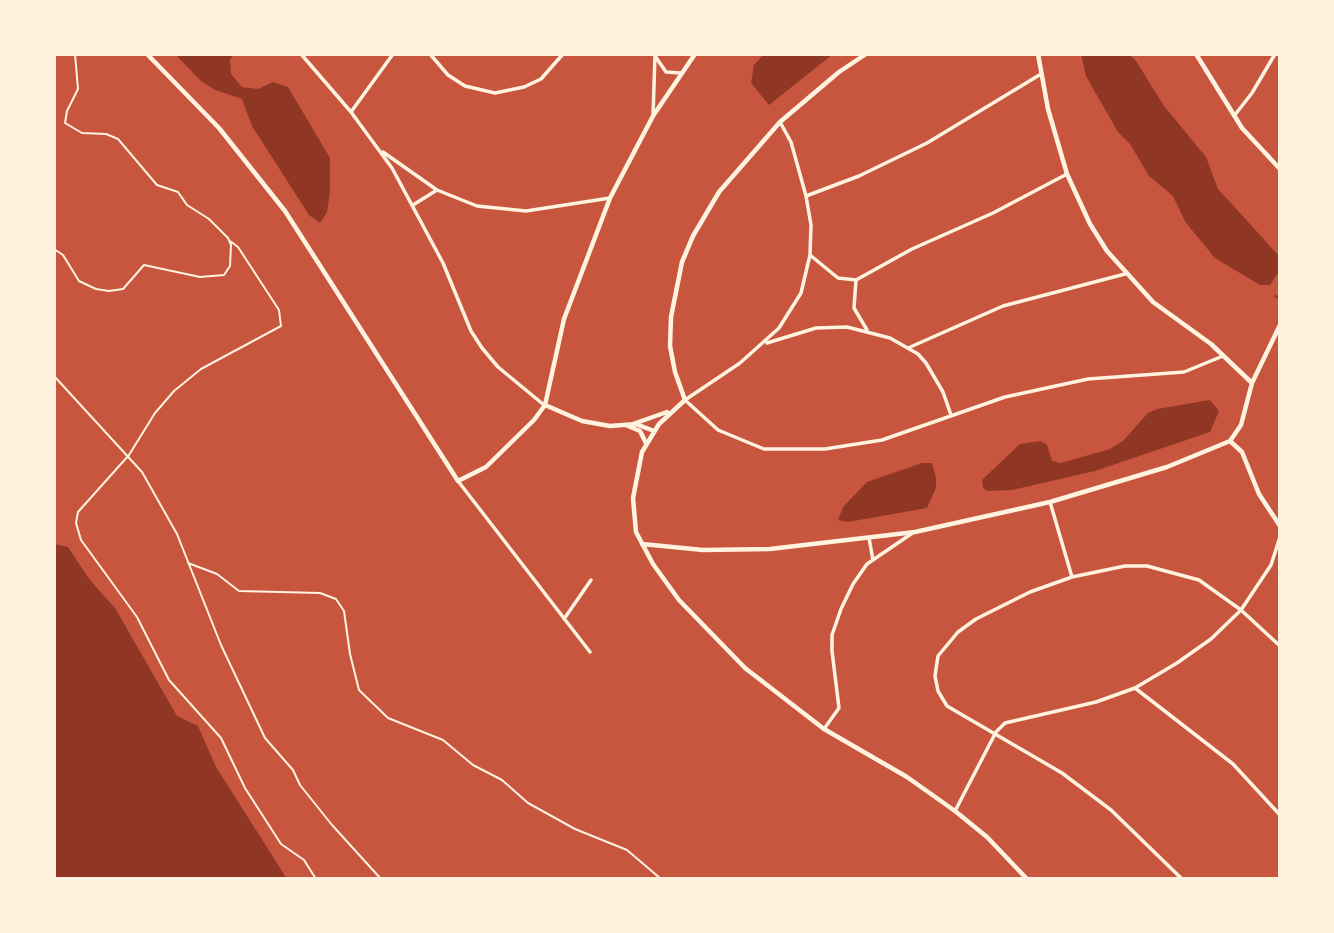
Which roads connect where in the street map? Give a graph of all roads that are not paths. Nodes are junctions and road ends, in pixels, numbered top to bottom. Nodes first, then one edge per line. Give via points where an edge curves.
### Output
1 (147, 54) edge
2 (301, 54) edge
3 (393, 54) edge
4 (430, 54) edge
5 (564, 54) edge
6 (695, 54) edge
7 (866, 54) edge
8 (1038, 54) edge
9 (1196, 54) edge
10 (1275, 54) edge
11 (654, 55) edge
12 (681, 73) junction
13 (1041, 75) junction
14 (351, 112) junction
15 (653, 116) junction
16 (1234, 116) junction
17 (780, 121) junction
18 (379, 149) junction
19 (1280, 169) edge
20 (1067, 174) junction
21 (437, 190) junction
22 (806, 196) junction
23 (610, 198) junction
24 (413, 205) junction
25 (810, 255) junction
26 (1125, 274) junction
27 (856, 280) junction
28 (1280, 325) edge
29 (867, 330) junction
30 (765, 344) junction
31 (908, 348) junction
32 (1223, 356) junction
33 (1252, 383) junction
34 (685, 400) junction
35 (545, 405) junction
36 (671, 411) junction
37 (951, 415) junction
38 (630, 425) junction
39 (653, 431) junction
40 (1230, 441) junction
41 (646, 443) junction
42 (458, 481) junction
43 (1050, 502) junction
44 (1280, 526) edge
45 (915, 532) junction
46 (1280, 537) edge
47 (869, 538) junction
48 (641, 544) junction
49 (873, 560) junction
50 (1072, 577) junction
51 (591, 580) dead end
52 (1241, 610) junction
53 (564, 619) junction
54 (1280, 646) edge
55 (590, 652) dead end
56 (1135, 688) junction
57 (824, 729) junction
58 (996, 732) junction
59 (955, 811) junction
60 (1280, 815) edge
61 (1027, 879) edge
62 (1182, 879) edge

1 - 42 street via 219,128 285,211
2 - 14 street
3 - 14 street
4 - 5 street via 448,75 466,86 495,93 541,79
6 - 12 street
7 - 17 street
8 - 13 street
9 - 16 street
10 - 16 street
11 - 12 street via 666,72
11 - 15 street
12 - 15 street
13 - 20 street
13 - 22 street via 928,144
14 - 18 street
15 - 23 street
16 - 19 street
17 - 22 street via 791,142
17 - 34 street via 719,192 682,262 670,346
18 - 21 street
18 - 24 street
20 - 26 street via 1090,224
20 - 27 street
21 - 23 street via 477,206 526,211
21 - 24 street
22 - 25 street
23 - 35 street via 564,319
24 - 35 street via 482,348
25 - 27 street via 838,278
25 - 30 street via 796,302
26 - 31 street via 1003,306
26 - 32 street via 1153,302
27 - 29 street via 854,308
28 - 33 street
29 - 30 street via 816,328
29 - 31 street
30 - 34 street
31 - 37 street via 934,374
32 - 33 street
32 - 37 street via 1184,372 1088,379 1005,397
33 - 40 street via 1241,425
34 - 36 street
34 - 37 street via 718,430 764,449 793,451 882,440
35 - 38 street via 582,421
35 - 42 street via 486,467
36 - 38 street
36 - 39 street
38 - 39 street
38 - 41 street
39 - 41 street
40 - 43 street via 1167,467
40 - 44 street via 1242,452 1259,494
41 - 48 street via 633,498
42 - 53 street
43 - 45 street
43 - 50 street
45 - 47 street
45 - 49 street
46 - 52 street via 1271,565
47 - 48 street via 770,549 694,550
47 - 49 street
48 - 57 street via 680,600 712,635
49 - 57 street via 853,584 832,635 839,708
50 - 52 street via 1147,566 1199,580
50 - 58 street via 976,619 938,656 935,676 947,706
51 - 53 street
52 - 54 street
52 - 56 street via 1211,639
53 - 55 street
56 - 58 street via 1061,712 1014,719
56 - 60 street via 1233,764
57 - 59 street
58 - 59 street
58 - 62 street via 1062,772 1111,810
59 - 61 street

